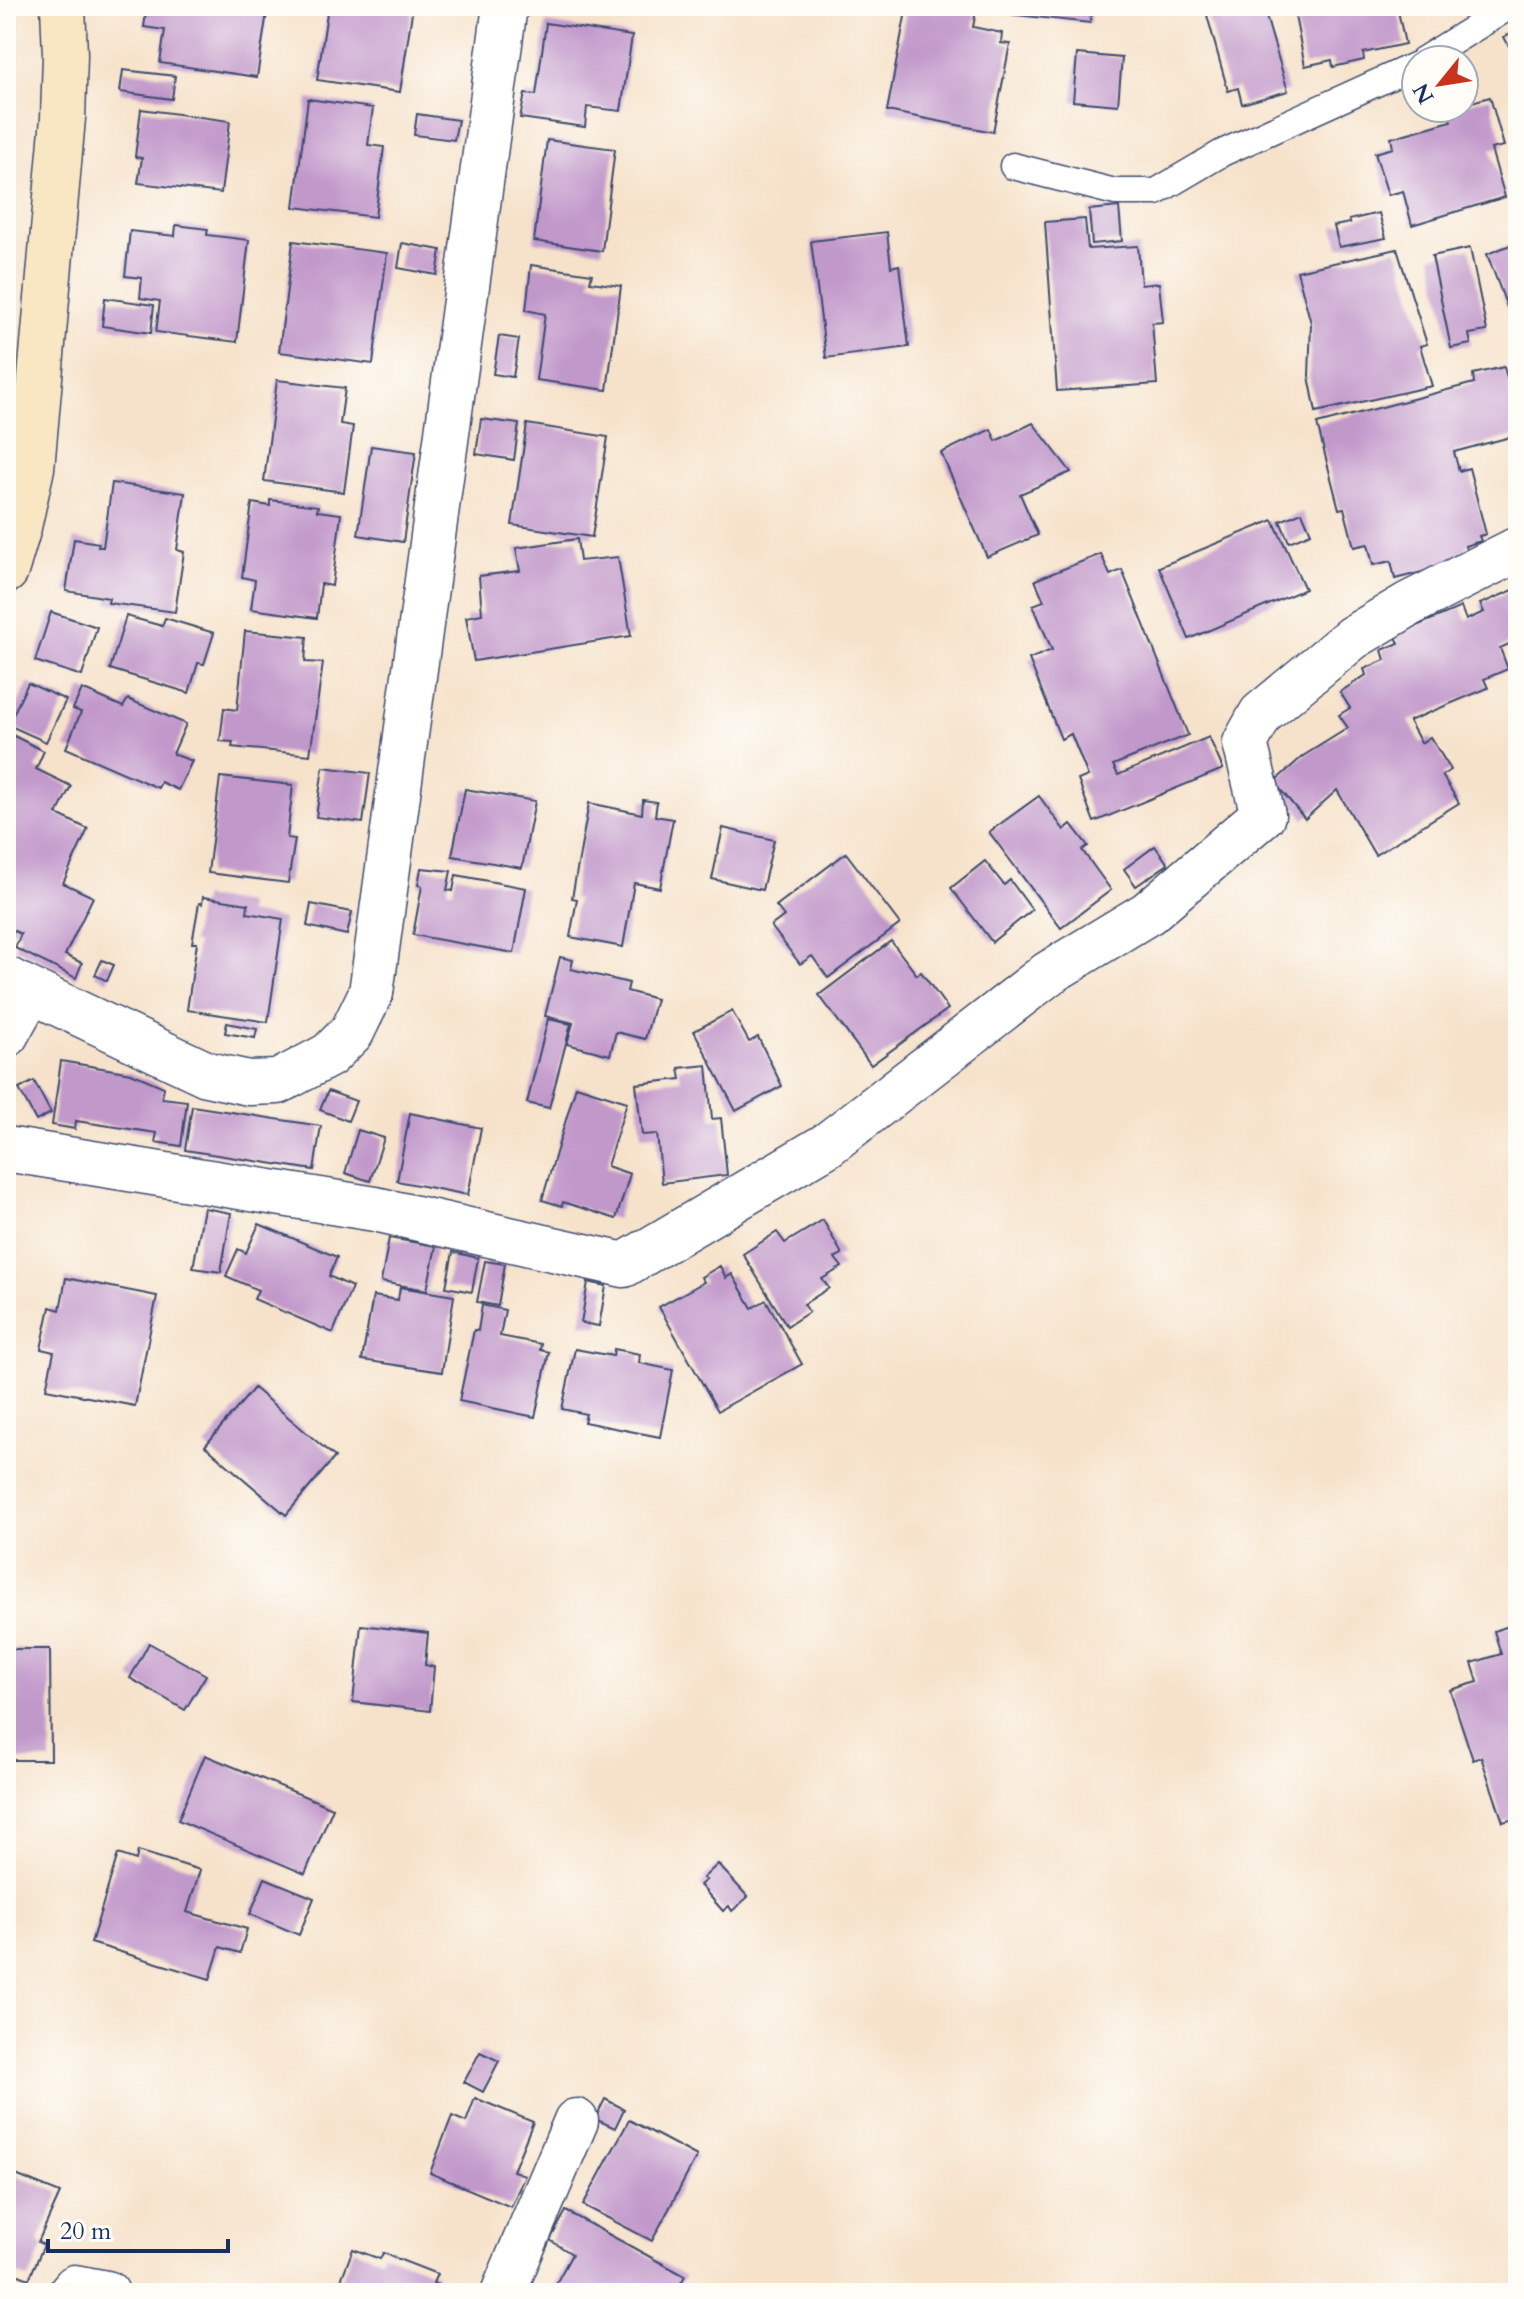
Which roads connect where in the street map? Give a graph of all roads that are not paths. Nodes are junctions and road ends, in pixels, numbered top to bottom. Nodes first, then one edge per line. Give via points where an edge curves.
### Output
1 (63, 6) edge
2 (505, 6) edge
3 (1510, 6) edge
4 (1449, 44) edge
5 (1400, 72) edge
6 (1013, 166) dead end
7 (1518, 549) edge
8 (6, 571) edge
9 (18, 986) edge
10 (6, 1035) edge
11 (6, 1149) edge
12 (576, 2121) dead end
13 (70, 2293) edge
14 (107, 2293) edge
15 (503, 2293) edge

1 - 8 street via 63,118 32,468
2 - 9 street via 371,993 352,1032 329,1055 278,1082 249,1083 207,1074
3 - 4 lane
5 - 6 lane via 1222,153 1156,192 1115,192
7 - 11 street via 1352,638 1261,714 1245,743 1263,815 1148,913 1049,973 827,1145 624,1265 375,1209
9 - 10 street
12 - 15 street
13 - 14 street via 75,2287

